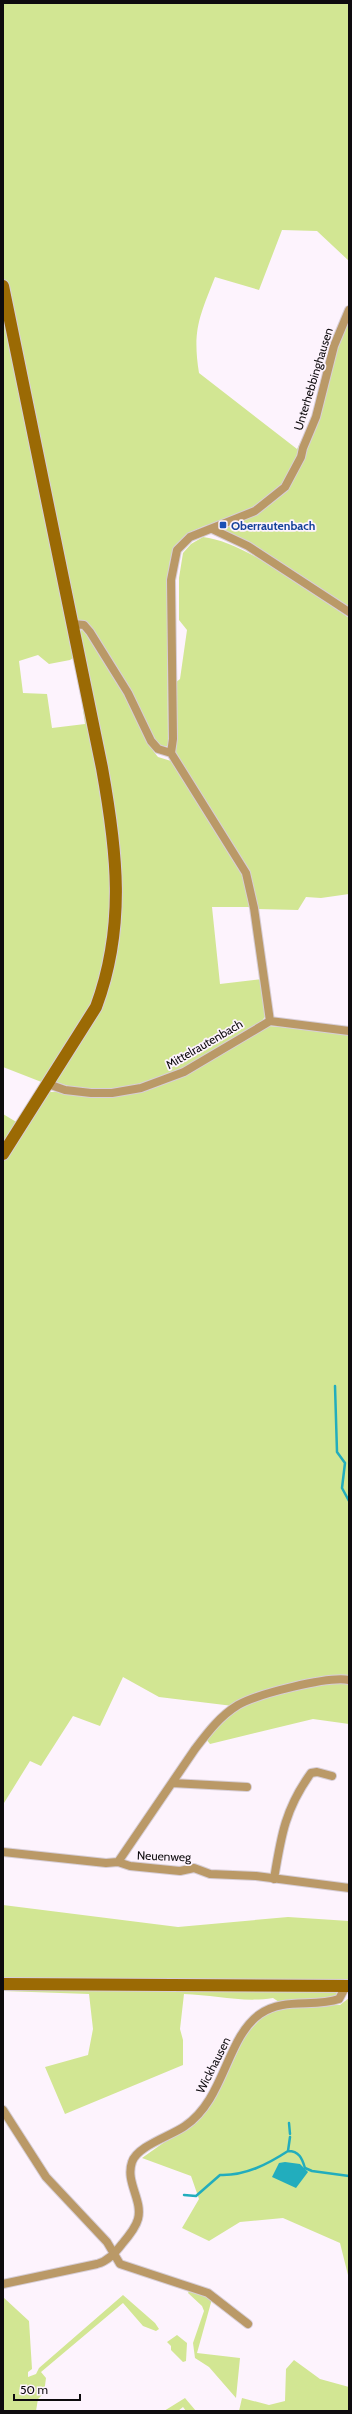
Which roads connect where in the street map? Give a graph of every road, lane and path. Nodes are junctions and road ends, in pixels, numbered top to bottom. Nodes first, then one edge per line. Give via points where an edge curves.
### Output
1 (3, 286) edge
2 (349, 310) edge
3 (212, 529) junction
4 (349, 612) edge
5 (73, 624) junction
6 (171, 753) junction
7 (270, 1021) junction
8 (349, 1031) edge
9 (48, 1084) junction
10 (3, 1154) edge
11 (349, 1680) edge
12 (332, 1776) dead end
13 (172, 1783) junction
14 (247, 1787) dead end
15 (3, 1852) edge
16 (118, 1862) junction
17 (274, 1879) junction
18 (349, 1888) edge
19 (3, 1984) edge
20 (347, 1986) edge
21 (3, 2110) edge
22 (113, 2254) junction
23 (3, 2284) edge
24 (248, 2324) dead end

1 - 5 main road
2 - 3 street, Unterhebbinghausen via 334,346 316,417 302,448 301,457 285,487 255,511
3 - 4 street via 248,546
3 - 6 street via 183,542 174,558 171,580
5 - 6 street via 84,625 90,632 128,693 152,742 158,749
5 - 9 main road via 108,800 115,853 117,903 111,957 96,1007
6 - 7 street via 246,873 254,908
7 - 8 street
7 - 9 street, Mittelrautenbach via 184,1072 141,1088 91,1092 65,1090
9 - 10 main road
11 - 13 street via 316,1682 238,1705 208,1732
12 - 17 street via 317,1772 311,1773 306,1780 284,1822
13 - 14 street
13 - 16 street
15 - 16 street, Neuenweg via 106,1863
16 - 17 street, Neuenweg via 130,1866 180,1871 194,1868 210,1874
17 - 18 street, Neuenweg
19 - 20 main road
20 - 22 street, Wickhausen via 339,1999 275,2006 260,2014 247,2027 209,2101 186,2125 155,2144 143,2148 132,2161 130,2175 138,2218
21 - 22 street via 46,2177 107,2242
22 - 23 street, Wickhausen via 104,2262 97,2264
22 - 24 street via 117,2262 126,2268 208,2293

